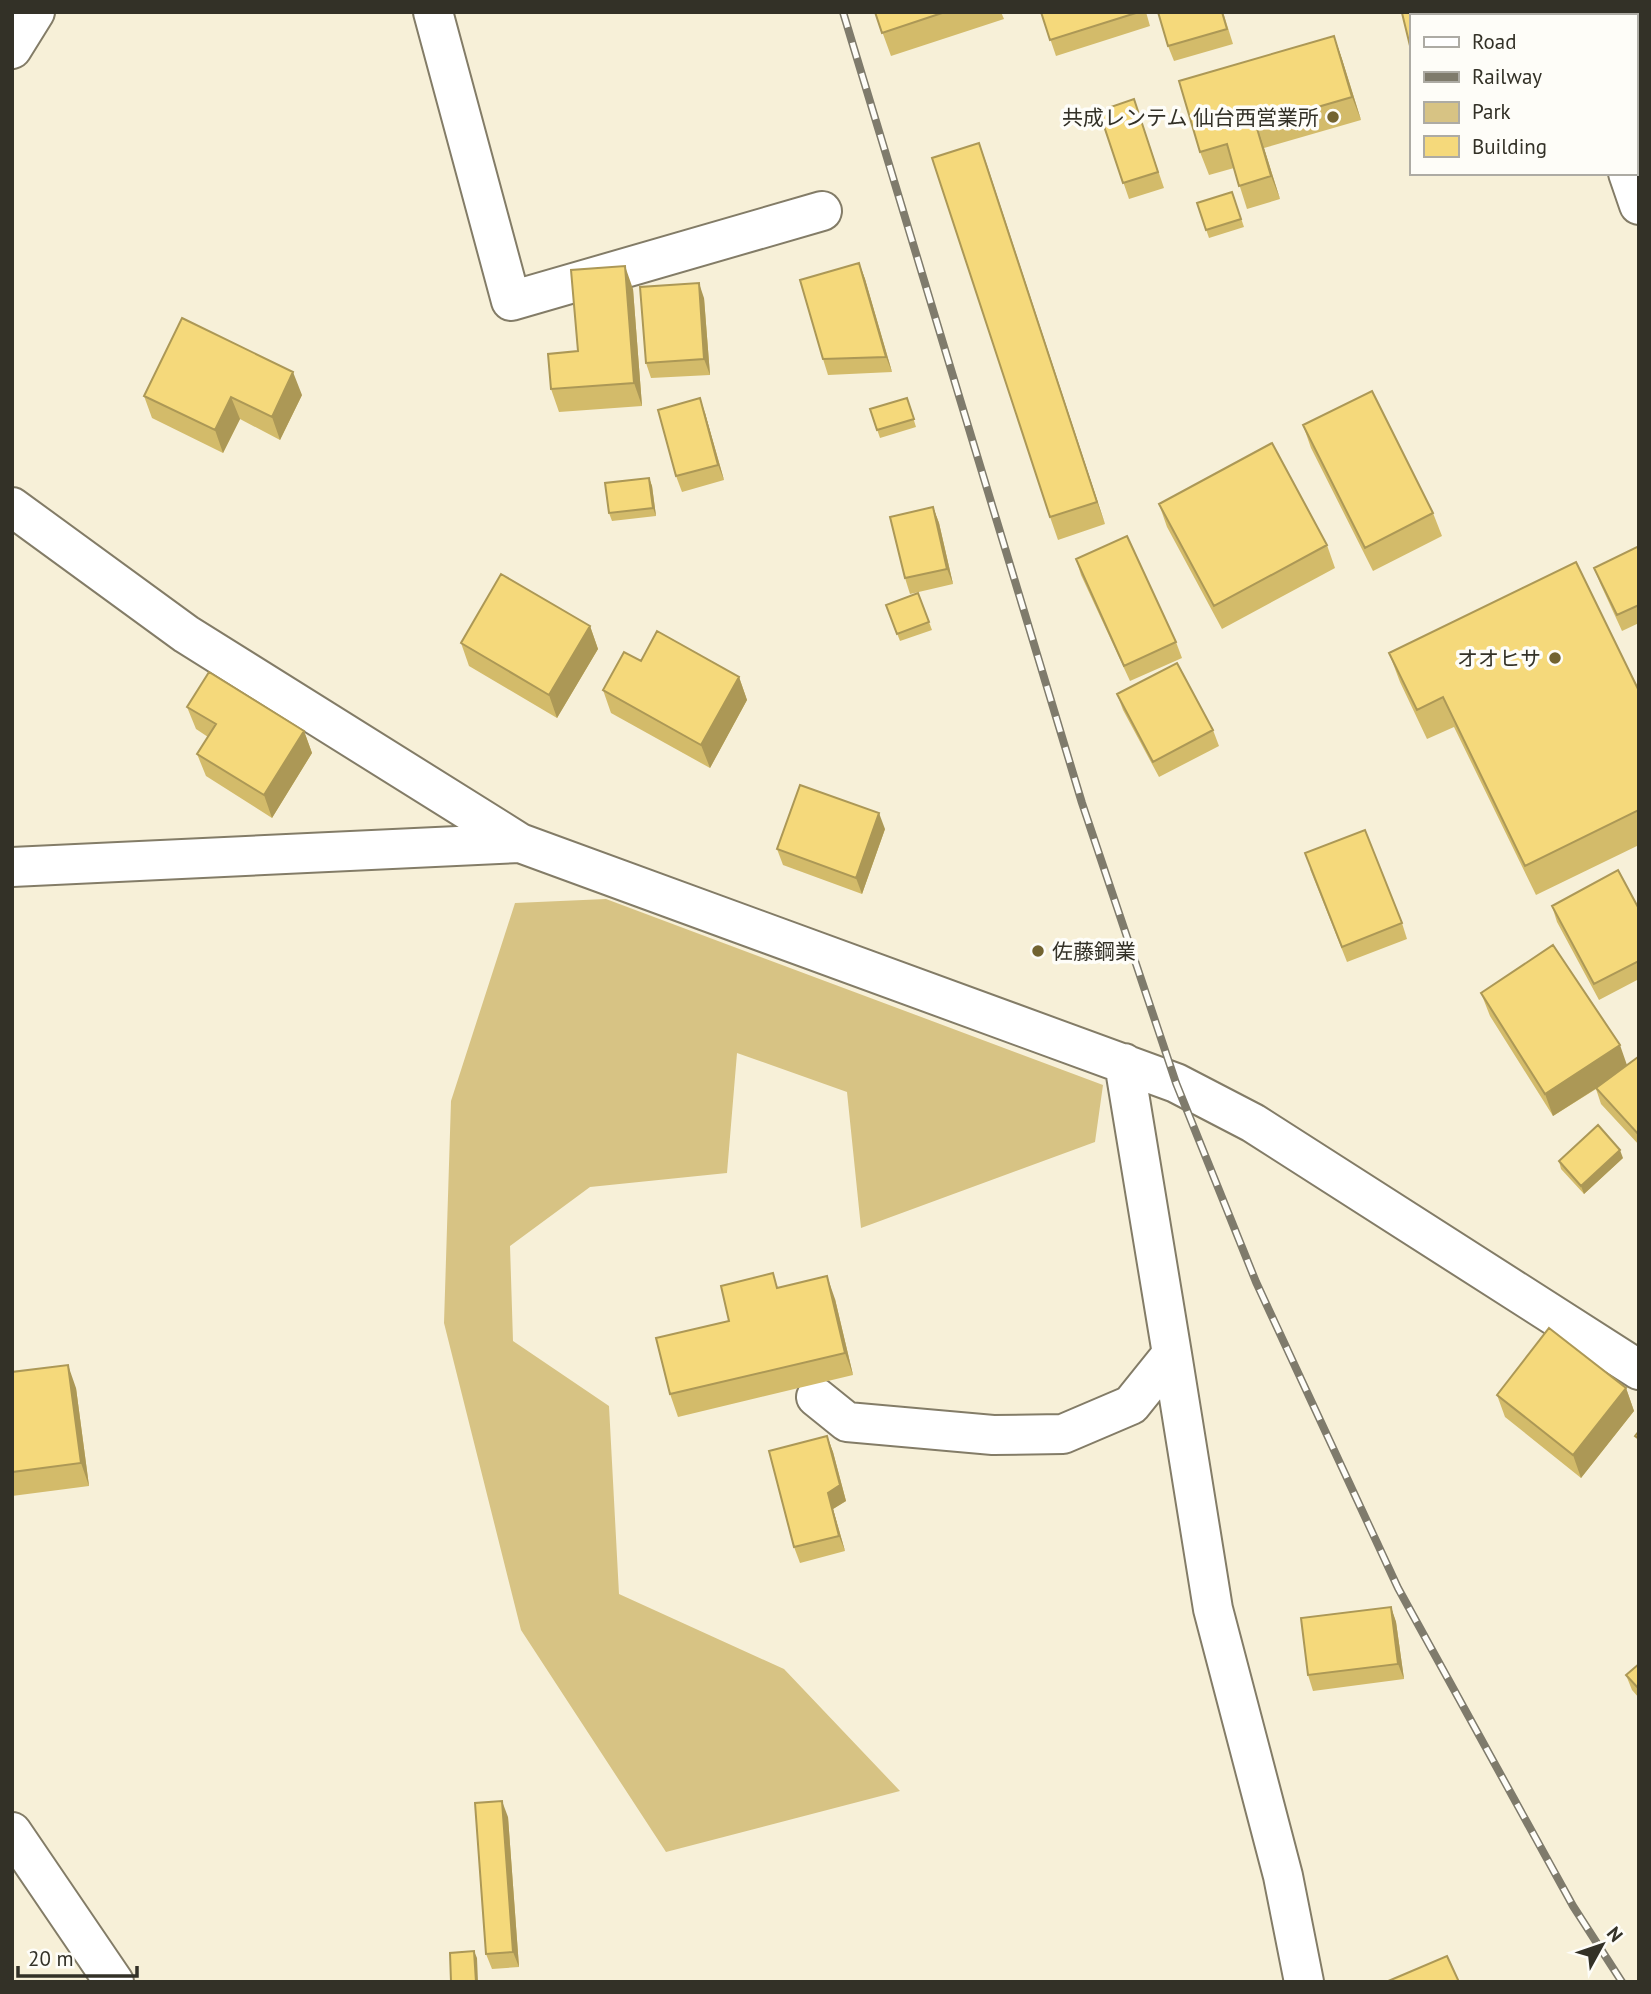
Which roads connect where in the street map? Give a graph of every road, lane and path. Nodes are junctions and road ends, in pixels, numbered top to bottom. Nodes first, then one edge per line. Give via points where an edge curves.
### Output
1 (34, 12) edge
2 (433, 12) edge
3 (12, 49) edge
4 (1629, 175) edge
5 (1639, 205) edge
6 (822, 211) dead end
7 (12, 507) edge
8 (520, 843) junction
9 (12, 867) edge
10 (1124, 1063) junction
11 (1172, 1354) junction
12 (1639, 1370) edge
13 (816, 1397) dead end
14 (12, 1832) edge
15 (114, 1982) edge
16 (1304, 1982) edge

1 - 3 main road
2 - 6 main road via 511,301
4 - 5 main road
7 - 8 main road via 186,634
8 - 9 main road
8 - 10 main road
10 - 11 main road
10 - 12 main road via 1176,1083 1253,1123
11 - 13 main road via 1131,1405 1063,1434 993,1435 847,1422
11 - 16 main road via 1213,1609 1283,1876
14 - 15 main road

